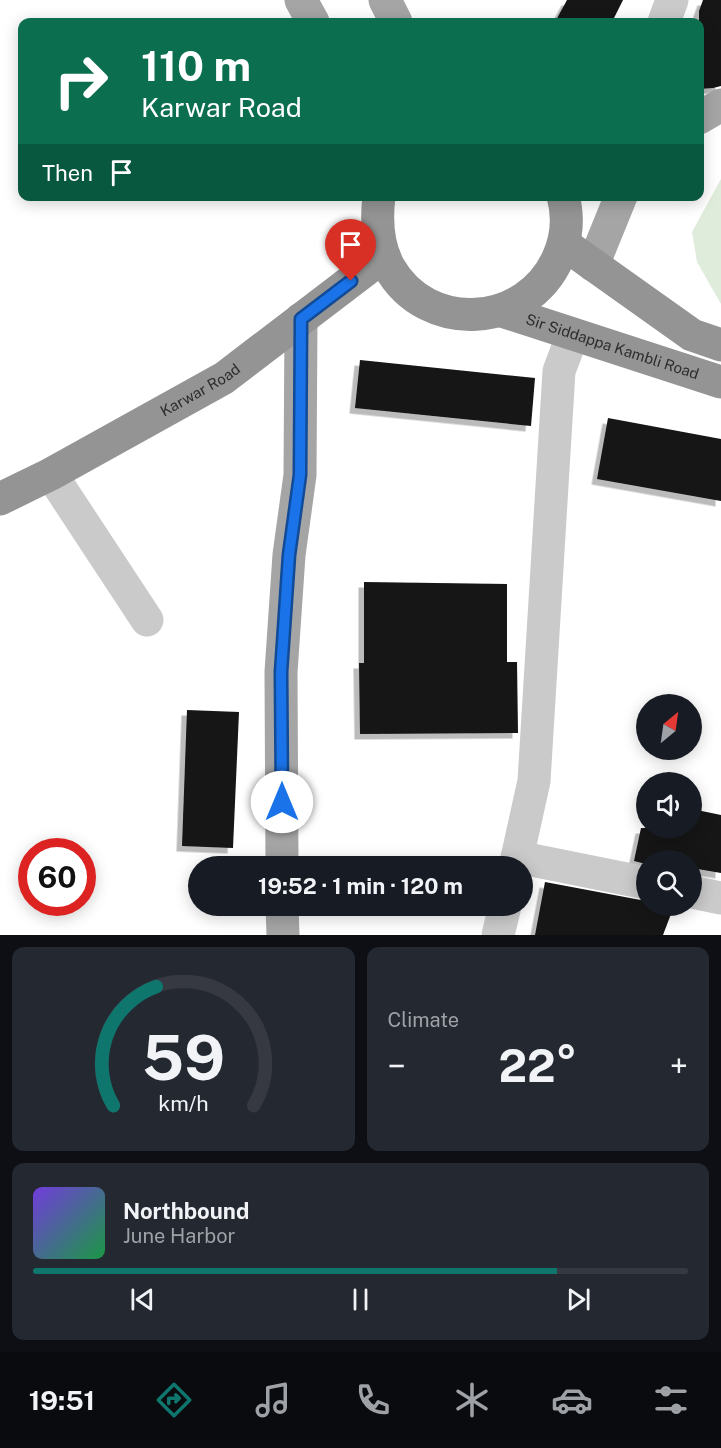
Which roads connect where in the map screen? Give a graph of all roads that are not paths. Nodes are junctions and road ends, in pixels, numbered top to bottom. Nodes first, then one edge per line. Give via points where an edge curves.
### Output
1 (301, 0) edge
2 (385, 0) edge
3 (672, 0) edge
4 (311, 18) edge
5 (394, 18) edge
6 (665, 18) edge
7 (379, 201) edge
8 (564, 201) edge
9 (619, 201) edge
10 (564, 244) junction
11 (384, 256) junction
12 (593, 265) junction
13 (502, 311) junction
14 (301, 319) junction
15 (573, 334) junction
16 (721, 345) edge
17 (721, 382) edge
18 (51, 474) junction
19 (0, 499) edge
20 (147, 620) dead end
21 (282, 856) edge
22 (517, 856) edge
23 (533, 865) edge
24 (636, 881) edge
25 (702, 894) edge
26 (721, 898) edge
27 (282, 916) edge
28 (503, 916) edge
29 (283, 935) edge
30 (498, 935) edge

1 - 4 main road
2 - 5 main road
3 - 6 street
7 - 11 highway via 376,220
8 - 10 highway
9 - 12 main road
10 - 12 highway
10 - 13 highway via 552,273 530,296
11 - 13 highway via 404,288 435,308 471,316
11 - 14 highway, Karwar Road
12 - 16 highway via 692,335
13 - 15 highway, Sir Siddappa Kambli Road
14 - 18 highway, Karwar Road via 224,378
14 - 21 main road via 300,475 289,555 281,672
15 - 17 highway, Sir Siddappa Kambli Road
15 - 22 street via 559,371 534,781
18 - 19 highway, Karwar Road
18 - 20 street
23 - 24 street
25 - 26 street
27 - 29 main road
28 - 30 street

